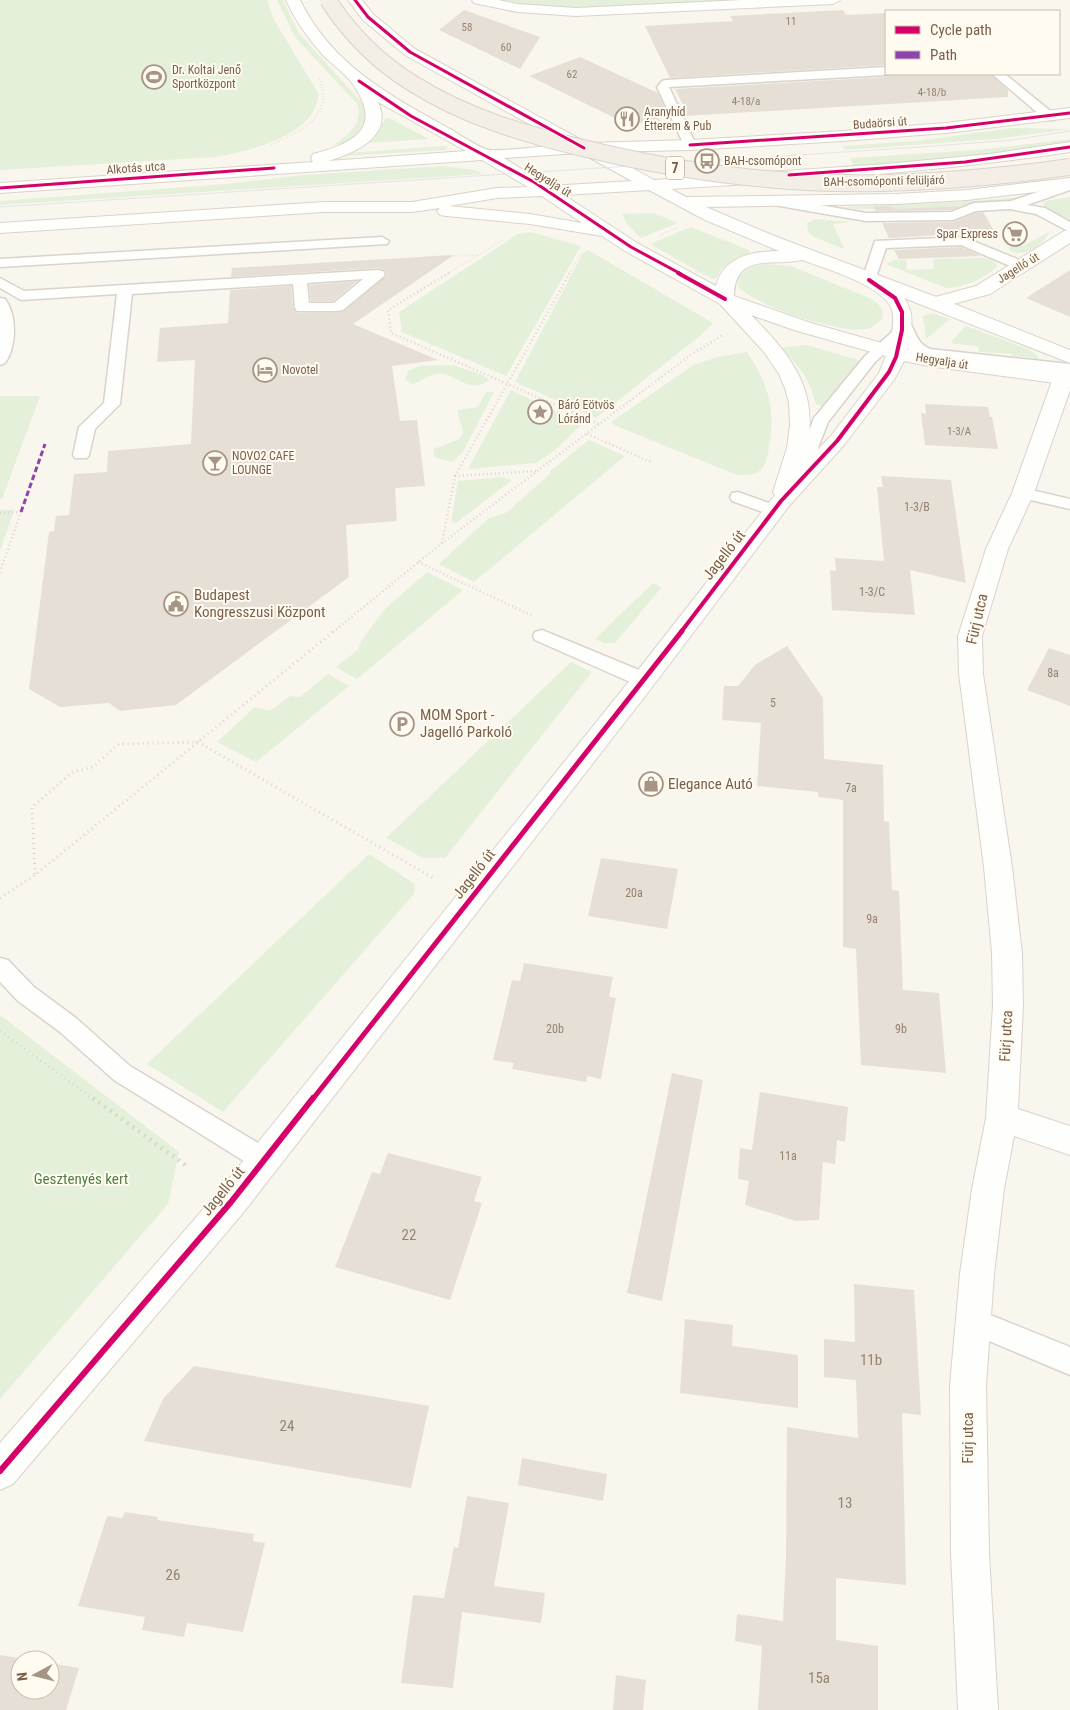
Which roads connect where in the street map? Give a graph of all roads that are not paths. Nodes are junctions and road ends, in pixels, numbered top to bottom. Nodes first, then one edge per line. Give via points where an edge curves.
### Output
1 (293, 0) edge
2 (328, 0) edge
3 (355, 0) edge
4 (479, 0) edge
5 (833, 0) edge
6 (885, 71) edge
7 (999, 75) edge
8 (359, 81) junction
9 (1070, 114) edge
10 (1050, 117) junction
11 (542, 122) junction
12 (690, 145) junction
13 (1070, 147) edge
14 (584, 148) junction
15 (485, 155) junction
16 (1070, 167) edge
17 (274, 168) junction
18 (551, 172) junction
19 (630, 173) junction
20 (789, 175) junction
21 (653, 185) junction
22 (1070, 185) edge
23 (0, 188) edge
24 (608, 199) junction
25 (682, 202) junction
26 (647, 203) dead end
27 (1012, 205) junction
28 (572, 206) junction
29 (412, 207) junction
30 (775, 215) junction
31 (866, 217) junction
32 (0, 228) edge
33 (1070, 228) edge
34 (611, 234) junction
35 (1070, 235) edge
36 (382, 241) dead end
37 (880, 244) junction
38 (808, 256) junction
39 (0, 264) edge
40 (1022, 266) junction
41 (300, 279) junction
42 (869, 280) junction
43 (0, 282) edge
44 (125, 290) junction
45 (725, 299) junction
46 (0, 302) edge
47 (935, 303) junction
48 (904, 325) junction
49 (889, 351) junction
50 (1070, 357) edge
51 (0, 360) edge
52 (1068, 375) edge
53 (81, 455) dead end
54 (1022, 493) junction
55 (738, 497) dead end
56 (784, 498) junction
57 (1070, 504) edge
58 (542, 636) dead end
59 (644, 680) junction
60 (0, 967) edge
61 (1002, 1118) junction
62 (1070, 1141) edge
63 (264, 1160) junction
64 (974, 1320) junction
65 (1070, 1361) edge
66 (0, 1470) edge
67 (978, 1710) edge

1 - 8 main road, Hegyalja út via 302,21 314,37
2 - 16 main road, BAH-csomóponti felüljáró / 7, bridge via 352,34 371,53 414,84 496,122 608,156 728,175 849,183 974,179
3 - 11 main road via 368,17 410,52
4 - 5 main road via 517,8 576,12
6 - 12 lane via 666,84 663,87
7 - 10 lane
8 - 15 main road, Hegyalja út via 404,112
8 - 17 main road via 373,107 375,120 370,130 346,148 330,155
9 - 10 main road, Budaörsi út
10 - 12 main road, Budaörsi út via 918,130
11 - 14 main road
11 - 18 main road
12 - 14 main road, Budaörsi út
12 - 19 main road
13 - 20 main road via 961,162
14 - 18 main road, Alkotás utca
14 - 19 main road
15 - 17 main road, Alkotás utca
15 - 18 main road, Hegyalja út
15 - 18 main road, Alkotás utca
17 - 23 main road, Alkotás utca
18 - 24 main road, Alkotás utca
18 - 28 main road, Hegyalja út
18 - 29 main road, Alkotás utca via 497,194
19 - 21 main road
19 - 24 main road
20 - 21 main road
20 - 30 main road via 774,186
21 - 24 main road, Alkotás utca
21 - 25 main road
22 - 27 lane
22 - 30 main road
24 - 28 main road
24 - 34 main road via 603,218
25 - 26 main road
25 - 30 main road
25 - 38 main road
27 - 31 lane via 974,207 952,216
27 - 33 lane via 1040,211
28 - 29 main road via 500,209
28 - 34 main road, Hegyalja út
29 - 32 main road, Alkotás utca via 324,207
29 - 34 main road via 539,220
30 - 31 lane
30 - 38 main road
31 - 37 lane
34 - 45 main road, Hegyalja út
35 - 40 main road, Jagelló út
36 - 39 lane
37 - 40 lane via 963,241
37 - 42 lane
38 - 42 main road
38 - 45 main road via 779,255 738,265 729,271 724,288
40 - 47 main road, Jagelló út via 983,290
41 - 41 lane via 302,308 338,307 378,274
41 - 44 lane
42 - 47 main road
42 - 48 main road via 896,300
43 - 44 lane via 22,296
44 - 53 lane via 112,404 87,427
45 - 49 main road, Hegyalja út via 804,327
45 - 56 main road, Jagelló út via 768,344 784,368 799,402 796,454
46 - 51 lane via 7,314
47 - 50 main road
48 - 49 main road, Jagelló út
48 - 52 lane, Hegyalja út via 912,346 919,351
49 - 52 main road, Hegyalja út via 928,360
49 - 56 main road, Jagelló út via 894,366 887,376 837,441
52 - 54 main road, Fürj utca
54 - 57 lane
54 - 61 main road, Fürj utca via 997,549 970,636 1007,952 1008,1005
55 - 56 lane
56 - 59 main road, Jagelló út
58 - 59 lane
59 - 63 main road, Jagelló út
60 - 63 lane via 26,994 68,1025 122,1074
61 - 62 main road
61 - 64 main road, Fürj utca via 988,1189
63 - 66 main road, Jagelló út
64 - 65 lane
64 - 67 main road, Fürj utca via 968,1384 968,1462

